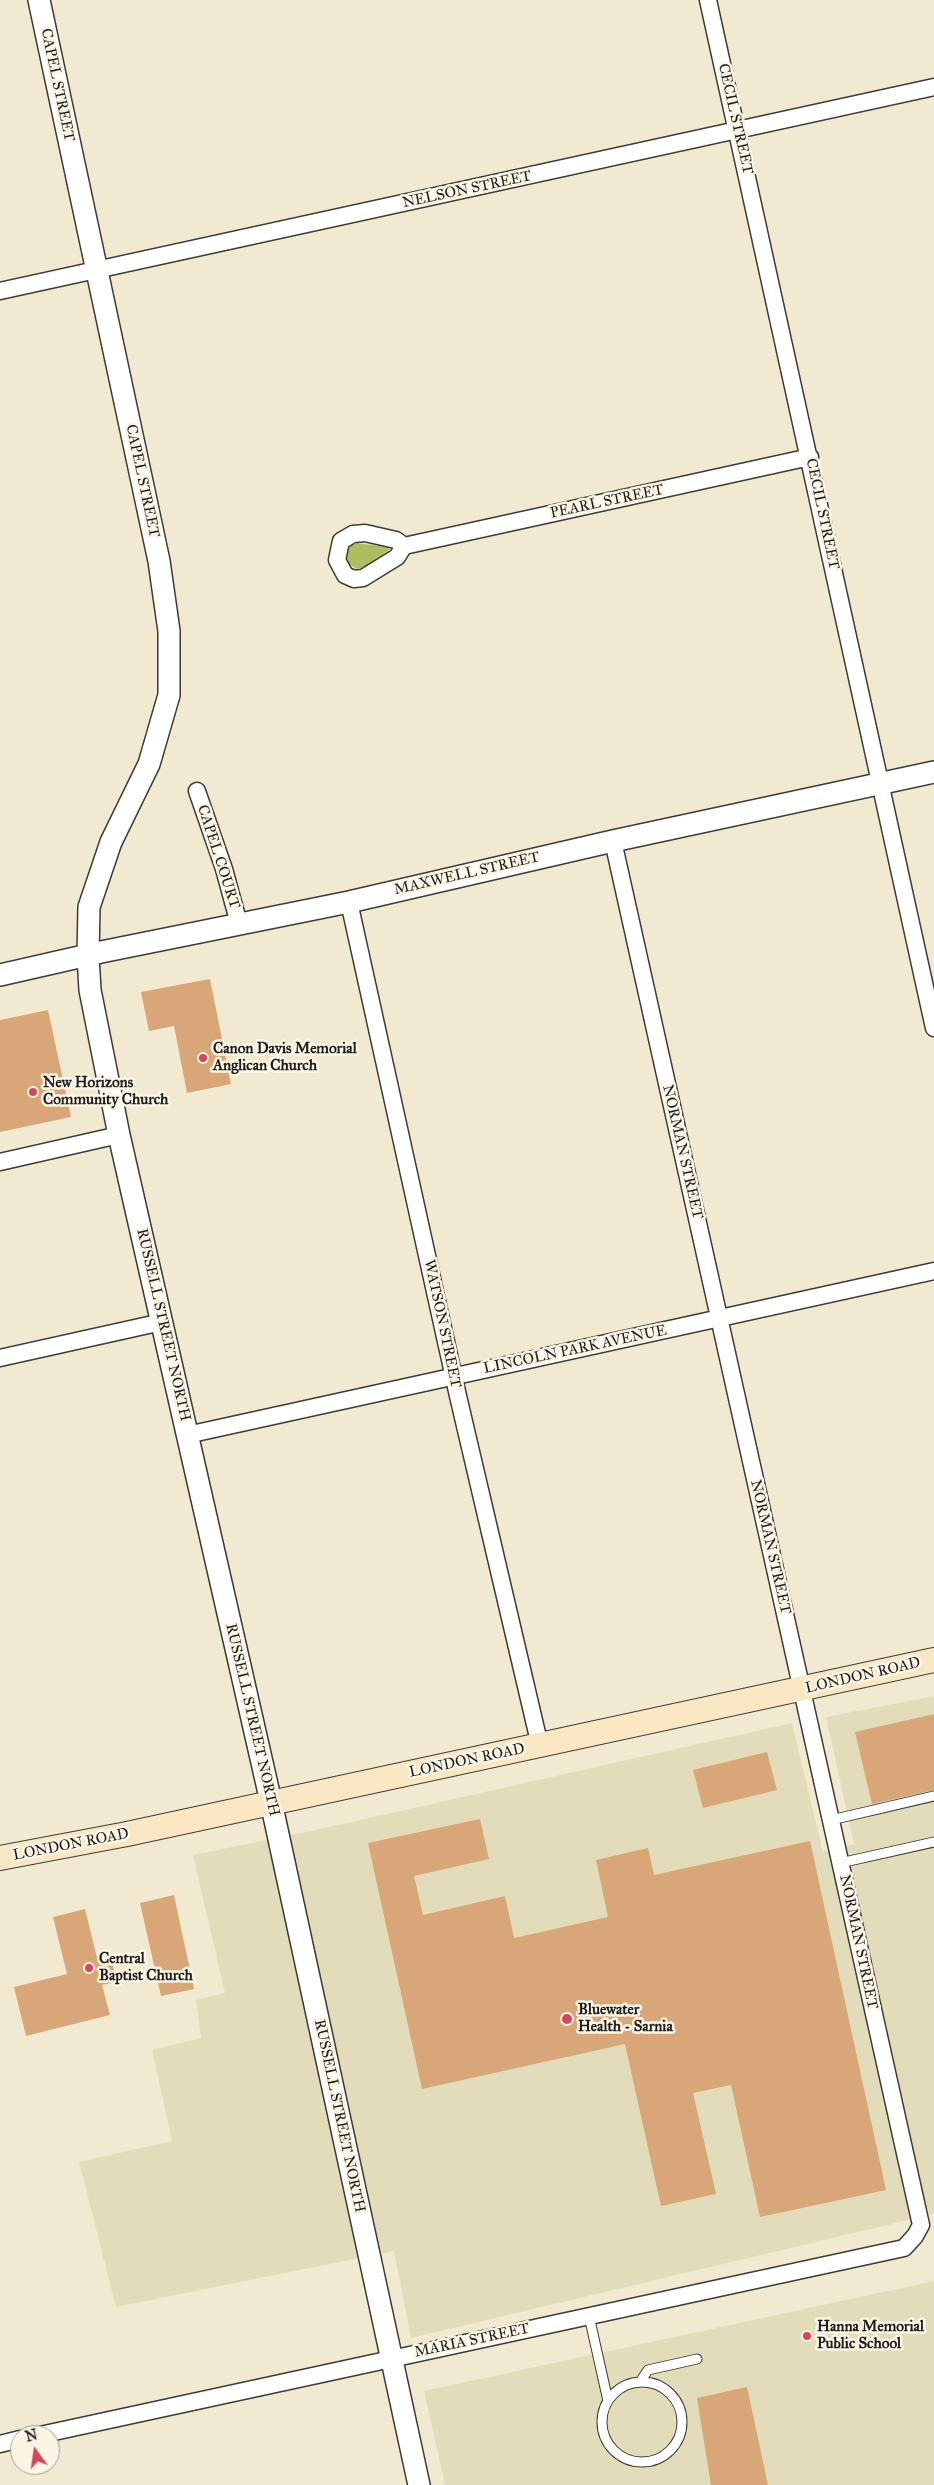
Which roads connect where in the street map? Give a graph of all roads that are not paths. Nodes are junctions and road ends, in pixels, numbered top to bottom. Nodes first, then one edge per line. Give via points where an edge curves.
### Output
1 (39, 0) edge
2 (708, 0) edge
3 (934, 87) edge
4 (737, 132) junction
5 (98, 270) junction
6 (0, 291) edge
7 (810, 457) junction
8 (404, 546) dead end
9 (934, 772) edge
10 (880, 784) junction
11 (196, 791) dead end
12 (613, 840) junction
13 (349, 902) junction
14 (239, 924) junction
15 (88, 956) junction
16 (0, 975) edge
17 (934, 1028) edge
18 (119, 1135) junction
19 (0, 1162) edge
20 (934, 1271) edge
21 (719, 1319) junction
22 (162, 1322) junction
23 (0, 1358) edge
24 (454, 1377) junction
25 (187, 1435) junction
26 (934, 1660) edge
27 (802, 1690) junction
28 (540, 1746) junction
29 (934, 1796) edge
30 (271, 1802) junction
31 (831, 1820) junction
32 (934, 1842) edge
33 (0, 1858) edge
34 (840, 1863) junction
35 (904, 2248) joint
36 (589, 2316) junction
37 (391, 2359) junction
38 (697, 2359) dead end
39 (640, 2382) junction
40 (608, 2401) junction
41 (60, 2431) edge
42 (419, 2485) edge

1 - 5 street, CAPEL STREET
2 - 4 street, CECIL STREET
3 - 4 street, NELSON STREET
4 - 5 street, NELSON STREET
4 - 7 street, CECIL STREET
5 - 6 street, NELSON STREET
5 - 15 street, CAPEL STREET via 159,561 169,631 169,695 149,764 111,842 89,907
7 - 8 street, PEARL STREET
7 - 10 street, CECIL STREET
9 - 10 street, MAXWELL STREET
10 - 12 street, MAXWELL STREET
10 - 17 street, CECIL STREET
11 - 14 street, CAPEL COURT via 224,869
12 - 13 street, MAXWELL STREET
12 - 21 street, NORMAN STREET
13 - 14 street, MAXWELL STREET
13 - 24 street, WATSON STREET
14 - 15 street, MAXWELL STREET
15 - 16 street, MAXWELL STREET
15 - 18 street, RUSSELL STREET NORTH via 90,990
18 - 19 street
18 - 22 street, RUSSELL STREET NORTH
20 - 21 street, LINCOLN PARK AVENUE
21 - 24 street, LINCOLN PARK AVENUE
21 - 27 street, NORMAN STREET
22 - 23 street
22 - 25 street, RUSSELL STREET NORTH
24 - 25 street, LINCOLN PARK AVENUE
24 - 28 street, WATSON STREET
25 - 30 street, RUSSELL STREET NORTH
26 - 27 main road, LONDON ROAD
27 - 28 main road, LONDON ROAD
27 - 31 street, NORMAN STREET
28 - 30 main road, LONDON ROAD
29 - 31 lane
30 - 33 main road, LONDON ROAD
30 - 37 street, RUSSELL STREET NORTH
31 - 34 street, NORMAN STREET
32 - 34 lane
34 - 35 street, NORMAN STREET via 920,2225
35 - 36 street, MARIA STREET
36 - 37 street, MARIA STREET
36 - 40 lane
37 - 41 street, MARIA STREET
37 - 42 street, RUSSELL STREET NORTH
38 - 39 lane via 648,2370
39 - 40 lane via 627,2385
39 - 40 lane via 666,2390 681,2412 682,2426 678,2439 659,2458 633,2461 612,2449 602,2425 602,2413

